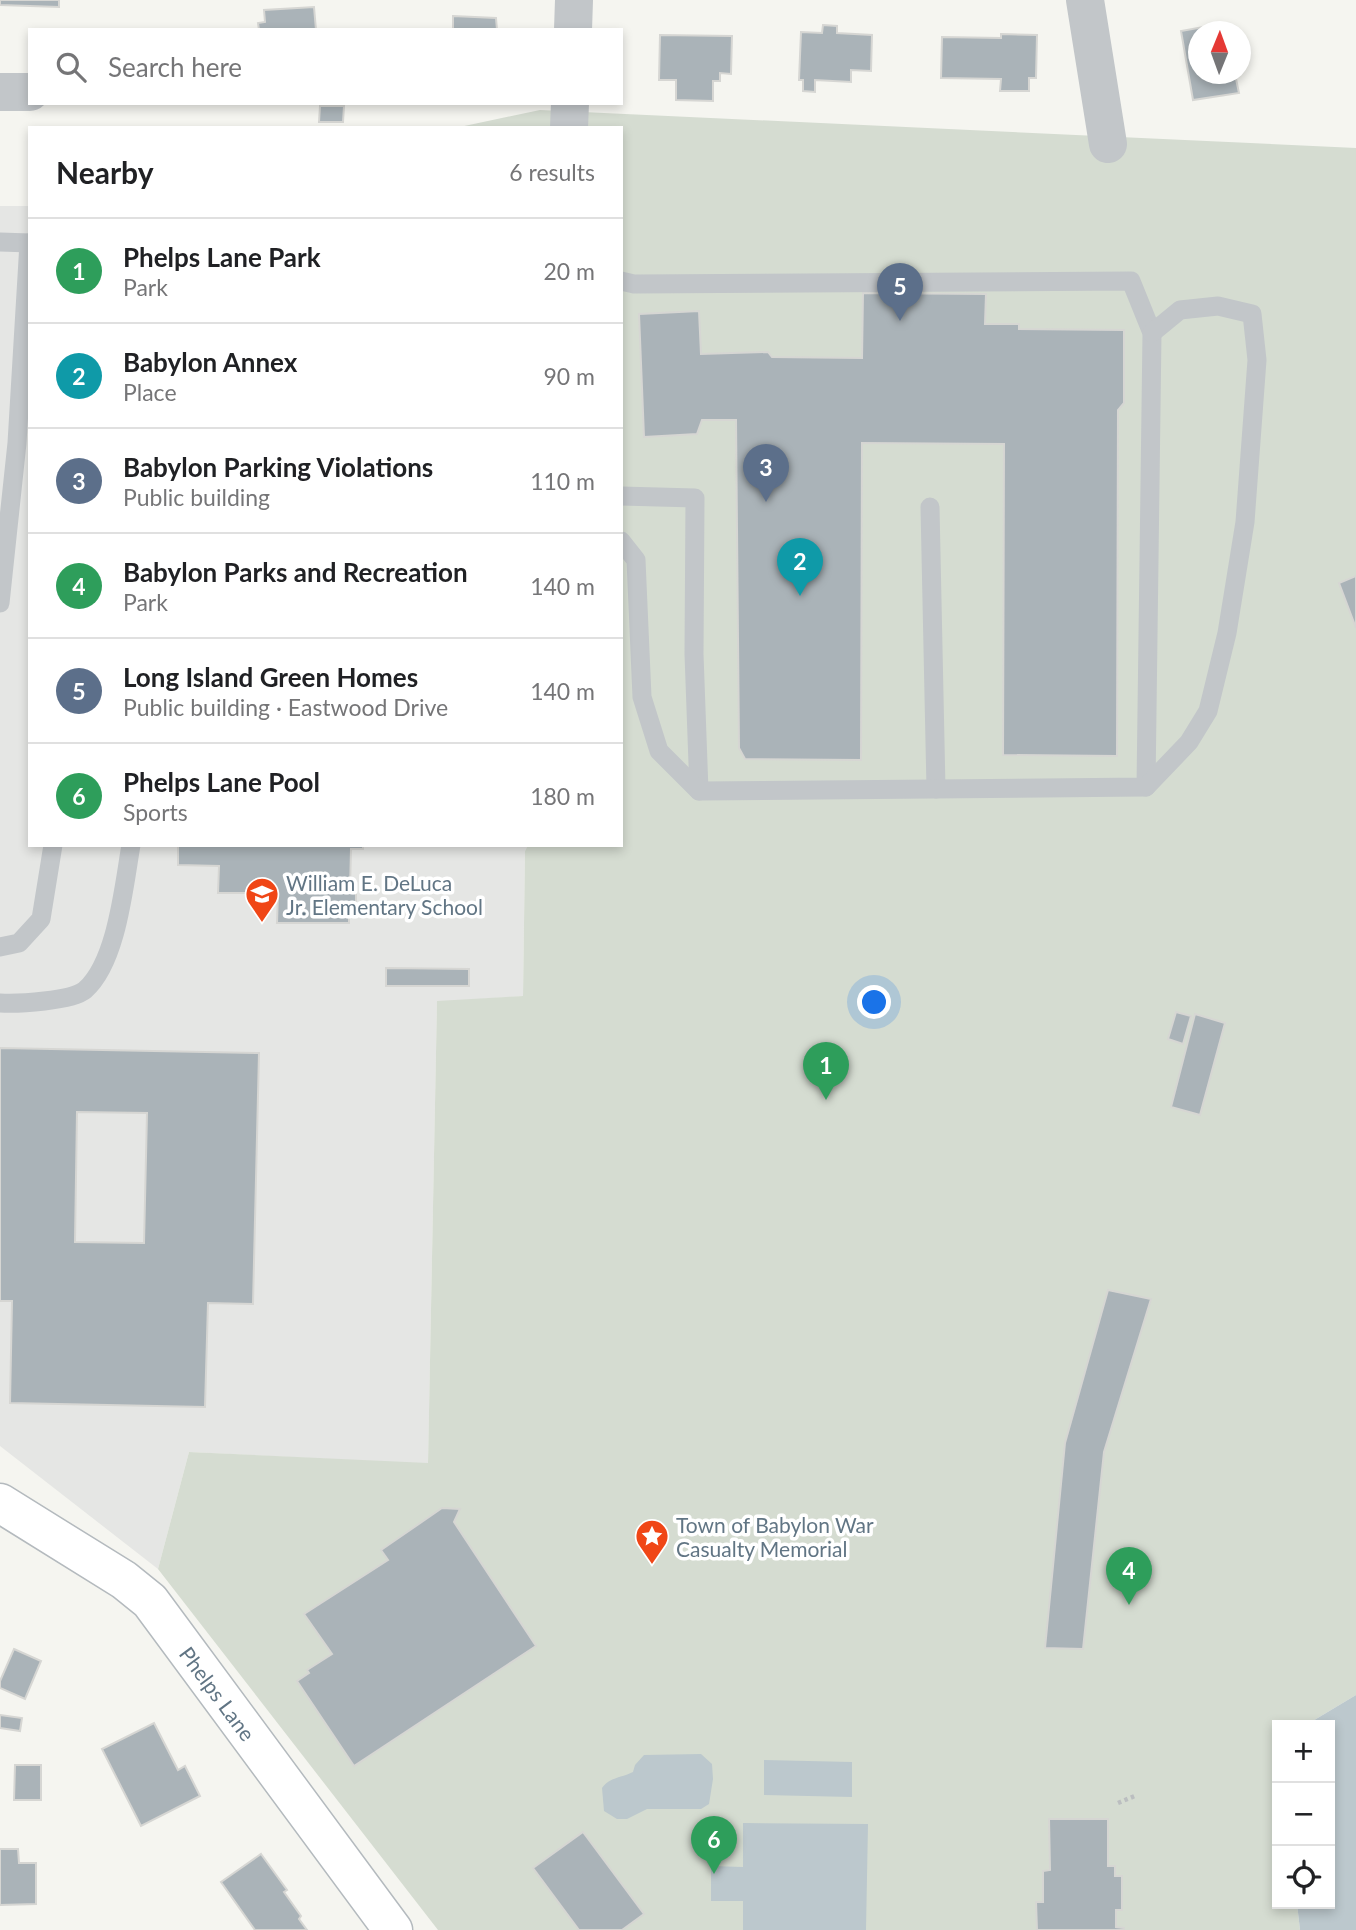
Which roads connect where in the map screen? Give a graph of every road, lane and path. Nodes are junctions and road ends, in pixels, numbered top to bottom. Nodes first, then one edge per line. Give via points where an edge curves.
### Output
1 (574, 0) edge
2 (1085, 0) edge
3 (573, 28) edge
4 (0, 92) edge
5 (28, 92) edge
6 (570, 105) edge
7 (569, 126) edge
8 (1108, 144) dead end
9 (0, 242) edge
10 (28, 243) edge
11 (28, 260) edge
12 (623, 281) edge
13 (1152, 333) junction
14 (623, 496) edge
15 (930, 508) dead end
16 (623, 544) edge
17 (0, 603) edge
18 (1146, 787) junction
19 (936, 789) junction
20 (699, 791) junction
21 (53, 847) edge
22 (131, 847) edge
23 (0, 947) edge
24 (0, 1003) edge
25 (0, 1503) edge
26 (1138, 1795) dead end
27 (1118, 1803) dead end
28 (393, 1930) edge

1 - 3 street
2 - 8 street
4 - 5 street
6 - 7 street
9 - 10 lane
11 - 17 lane via 17,443
12 - 13 lane via 1131,281
13 - 18 lane
13 - 18 lane via 1180,310 1218,306 1252,314 1257,360 1245,522 1227,634 1208,711 1189,742
14 - 20 lane via 695,498
15 - 19 lane
16 - 20 lane via 636,560 642,697 659,751
18 - 19 lane
19 - 20 lane
21 - 23 lane via 41,919 19,943
22 - 24 lane via 120,914 101,969 84,992 32,1004
25 - 28 street, Phelps Lane via 150,1601
26 - 27 path

